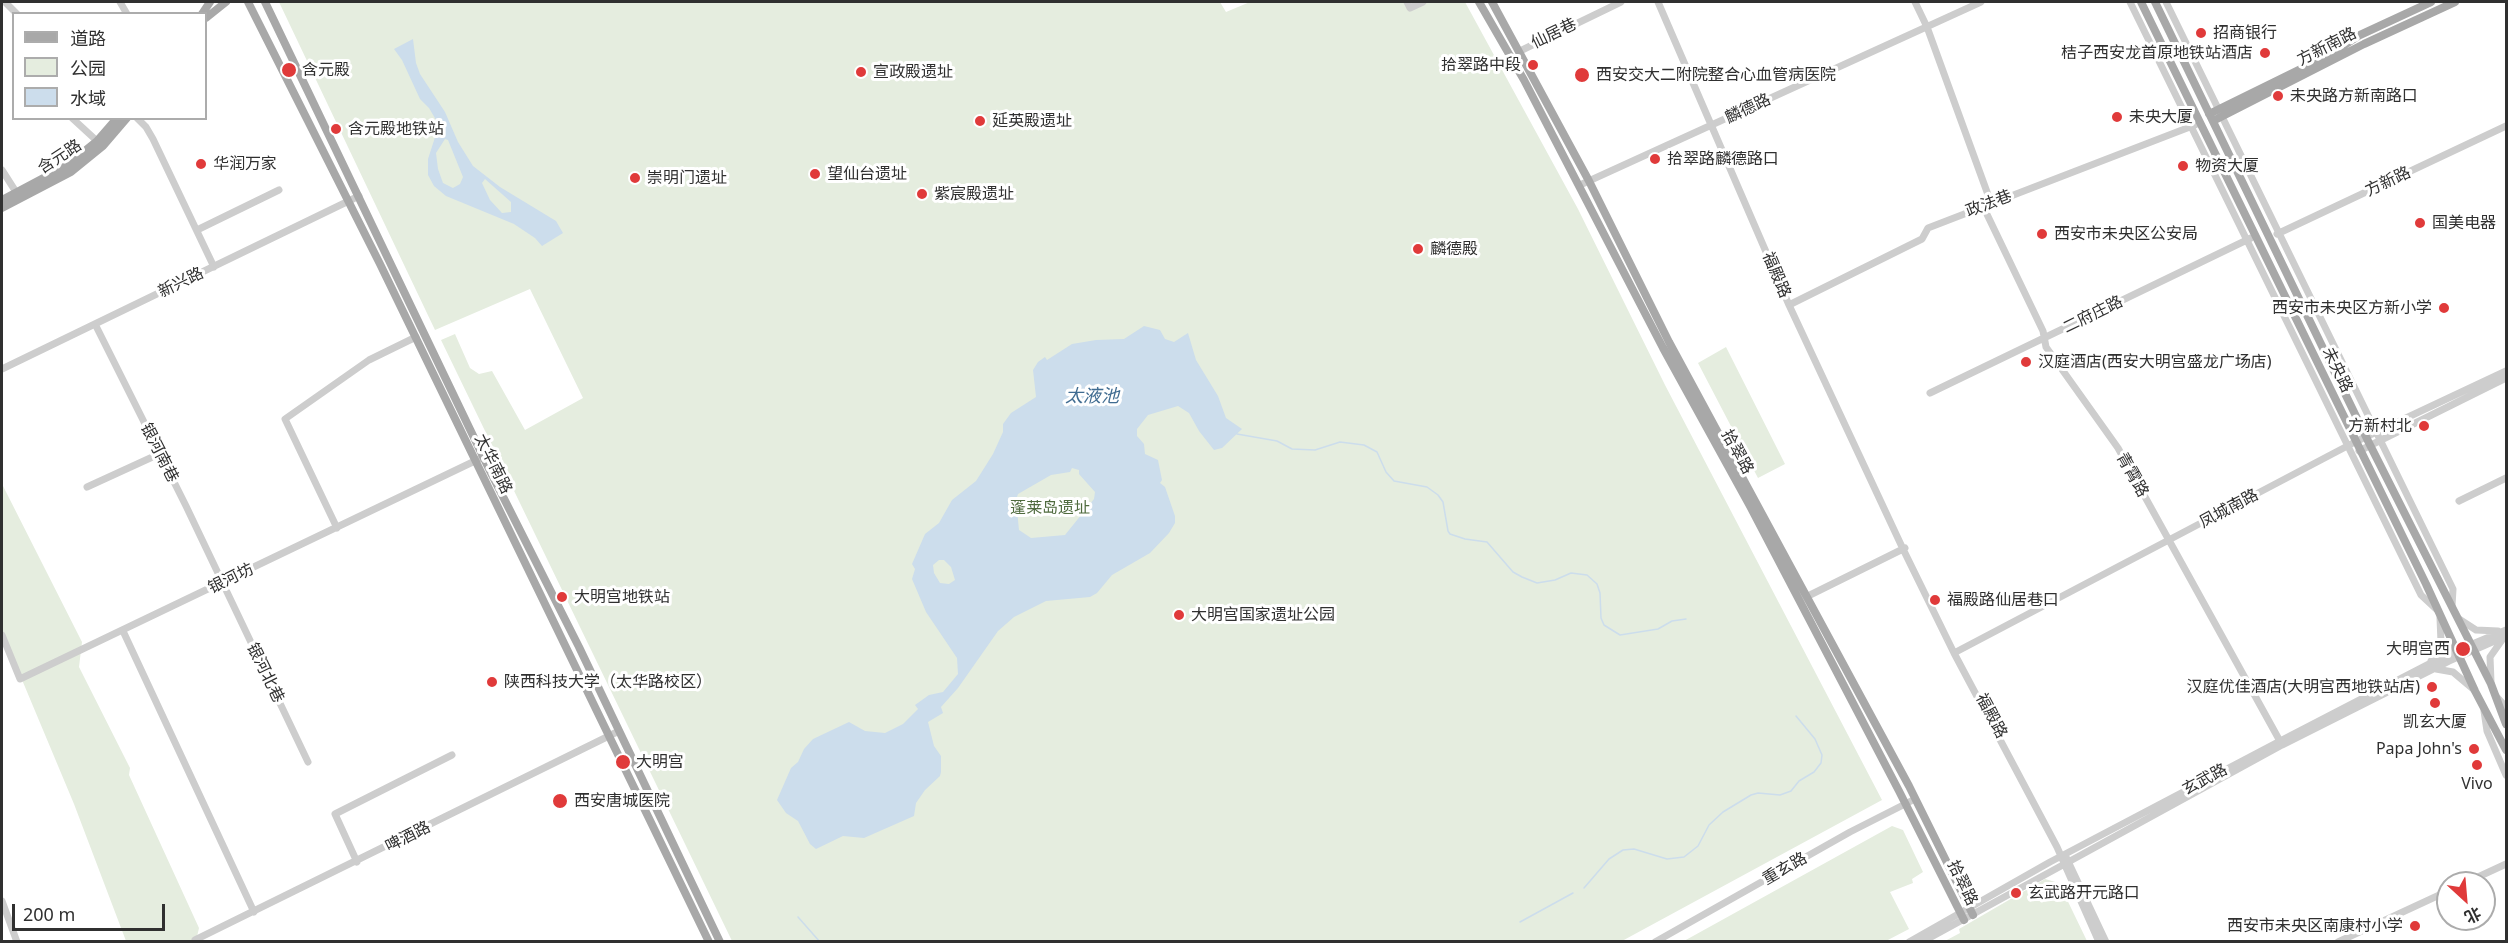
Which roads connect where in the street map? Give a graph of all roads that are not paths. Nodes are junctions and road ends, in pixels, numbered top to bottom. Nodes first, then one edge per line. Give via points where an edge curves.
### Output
1 (216, 2) edge
2 (226, 2) edge
3 (239, 2) edge
4 (248, 2) edge
5 (265, 2) edge
6 (1424, 2) edge
7 (1479, 2) edge
8 (1492, 2) edge
9 (1621, 2) edge
10 (1659, 2) edge
11 (1915, 2) edge
12 (1981, 2) edge
13 (2130, 2) edge
14 (2141, 2) edge
15 (2155, 2) edge
16 (2166, 2) edge
17 (2431, 2) edge
18 (2455, 2) edge
19 (1408, 4) edge
20 (255, 15) junction
21 (207, 16) edge
22 (207, 16) edge
23 (1927, 27) junction
24 (1520, 51) junction
25 (2220, 113) junction
26 (2211, 118) junction
27 (74, 120) edge
28 (115, 120) edge
29 (125, 120) edge
30 (139, 120) edge
31 (2196, 125) junction
32 (1712, 126) junction
33 (2506, 126) edge
34 (97, 141) junction
35 (2, 170) edge
36 (1589, 181) junction
37 (1580, 186) junction
38 (279, 190) dead end
39 (16, 192) junction
40 (359, 196) junction
41 (2, 200) edge
42 (348, 201) junction
43 (1987, 205) junction
44 (2, 208) edge
45 (197, 230) junction
46 (2279, 233) junction
47 (2270, 237) junction
48 (2252, 238) junction
49 (214, 267) junction
50 (1789, 305) junction
51 (95, 324) junction
52 (416, 338) junction
53 (2044, 339) junction
54 (2, 369) edge
55 (2506, 371) edge
56 (2506, 378) edge
57 (1930, 393) dead end
58 (2378, 437) junction
59 (2369, 442) junction
60 (2351, 444) junction
61 (2360, 451) junction
62 (159, 454) junction
63 (480, 459) junction
64 (2506, 478) edge
65 (87, 487) dead end
66 (2459, 501) dead end
67 (337, 528) junction
68 (2170, 541) junction
69 (1904, 547) junction
70 (222, 584) junction
71 (1808, 596) junction
72 (2438, 612) junction
73 (2454, 612) junction
74 (2506, 630) edge
75 (123, 632) junction
76 (2, 635) edge
77 (2506, 636) edge
78 (2472, 648) junction
79 (1955, 652) junction
80 (2458, 653) junction
81 (2424, 670) junction
82 (2491, 684) junction
83 (2475, 692) junction
84 (2495, 694) junction
85 (2506, 707) edge
86 (2484, 709) junction
87 (2506, 724) edge
88 (619, 731) junction
89 (609, 736) junction
90 (2281, 743) junction
91 (2506, 750) edge
92 (452, 755) dead end
93 (308, 762) dead end
94 (2506, 774) edge
95 (1915, 799) junction
96 (1905, 803) junction
97 (2065, 859) junction
98 (357, 862) junction
99 (2506, 864) edge
100 (2491, 871) edge
101 (2436, 897) edge
102 (2, 901) edge
103 (254, 912) junction
104 (1971, 912) junction
105 (1962, 917) junction
106 (195, 940) edge
107 (17, 942) edge
108 (709, 942) edge
109 (720, 942) edge
110 (1655, 942) edge
111 (1909, 942) edge
112 (1922, 942) edge
113 (2099, 942) edge
114 (2106, 942) edge
115 (2338, 942) edge

1 - 21 main road
2 - 22 main road
3 - 20 main road
4 - 20 main road, 太华南路
5 - 40 main road, 太华南路
6 - 19 street
7 - 37 main road, 拾翠路
8 - 24 main road, 拾翠路
9 - 24 street, 仙居巷
10 - 32 street, 福殿路
11 - 23 street, 青霄路
12 - 23 street, 麟德路
13 - 31 street
14 - 31 main road, 未央路
15 - 26 main road, 未央路
16 - 25 street
17 - 25 main road, 方新南路 via 2360,34 2331,54
18 - 25 main road, 方新南路
20 - 42 main road, 太华南路
23 - 32 street, 麟德路
23 - 43 street, 青霄路
24 - 36 main road, 拾翠路
25 - 26 main road, 方新南路
25 - 46 street
26 - 47 main road, 未央路
27 - 34 street
28 - 34 main road, 含元路
29 - 44 main road, 含元路 via 103,146 70,172
30 - 45 street via 150,133
31 - 43 street, 政法巷
31 - 48 main road, 未央路
32 - 36 street, 麟德路
32 - 50 street, 福殿路
33 - 46 street, 方新路
34 - 39 main road, 含元路 via 66,166
35 - 39 street
36 - 37 street, 麟德路
36 - 71 main road, 拾翠路 via 1669,342
37 - 96 main road, 拾翠路
38 - 45 street
39 - 41 main road, 含元路
40 - 42 street, 新兴路
40 - 63 main road, 太华南路
42 - 49 street, 新兴路
42 - 52 main road, 太华南路
43 - 50 street, 政法巷 via 1928,228 1922,239
43 - 53 street, 青霄路
45 - 49 street
46 - 47 street, 方新路
46 - 58 street
47 - 59 main road, 未央路
48 - 53 street, 二府庄路
48 - 60 main road, 未央路
49 - 51 street, 新兴路
50 - 69 street, 福殿路
51 - 54 street, 新兴路
51 - 62 street, 银河南巷
52 - 63 main road, 太华南路
52 - 67 street via 369,360 285,419
53 - 57 street, 二府庄路
53 - 68 street, 青霄路 via 2118,448
55 - 58 street, 凤城南路
56 - 58 street, 凤城南路
58 - 59 street, 凤城南路
58 - 73 street via 2453,590
59 - 60 street, 凤城南路
59 - 61 street, 凤城南路
59 - 73 main road, 未央路
60 - 61 main road, 未央路
60 - 68 street, 凤城南路
60 - 72 street via 2421,595
61 - 72 main road, 未央路
62 - 65 street
62 - 70 street, 银河南巷
63 - 67 street, 银河坊
63 - 88 main road, 太华南路
63 - 89 main road, 太华南路
64 - 66 street
67 - 70 street, 银河坊
68 - 79 street, 凤城南路
68 - 90 street, 青霄路
69 - 71 street
69 - 79 street, 福殿路
70 - 75 street, 银河坊
70 - 93 street, 银河北巷
71 - 95 main road, 拾翠路
72 - 80 main road, 未央路
72 - 81 street via 2438,652
73 - 74 street via 2482,632
73 - 78 main road, 未央路
74 - 78 street, 玄武路
75 - 76 street, 银河坊 via 20,679
75 - 103 street
77 - 78 street, 玄武路
77 - 82 street via 2490,657
78 - 80 street, 玄武路
78 - 82 main road, 未央路
79 - 97 street, 福殿路
80 - 81 street, 玄武路
80 - 83 main road, 未央路
81 - 83 street via 2448,670
81 - 90 street, 玄武路
82 - 84 main road, 未央路
83 - 86 main road, 未央路
84 - 85 street
84 - 87 main road, 未央路
86 - 91 main road, 未央路
86 - 94 street via 2487,731
88 - 89 street, 啤酒路
88 - 109 main road, 太华南路
89 - 98 street, 啤酒路
89 - 108 main road, 太华南路
90 - 97 street, 玄武路
92 - 98 street via 334,814
95 - 96 street, 重玄路
95 - 104 main road, 拾翠路
96 - 105 main road, 拾翠路
96 - 110 street, 重玄路
97 - 104 street, 玄武路
97 - 113 street
97 - 114 street
98 - 103 street, 啤酒路
99 - 100 street
101 - 115 street
102 - 107 street
103 - 106 street, 啤酒路
104 - 105 street, 玄武路
105 - 111 street, 玄武路
105 - 112 street, 玄武路

